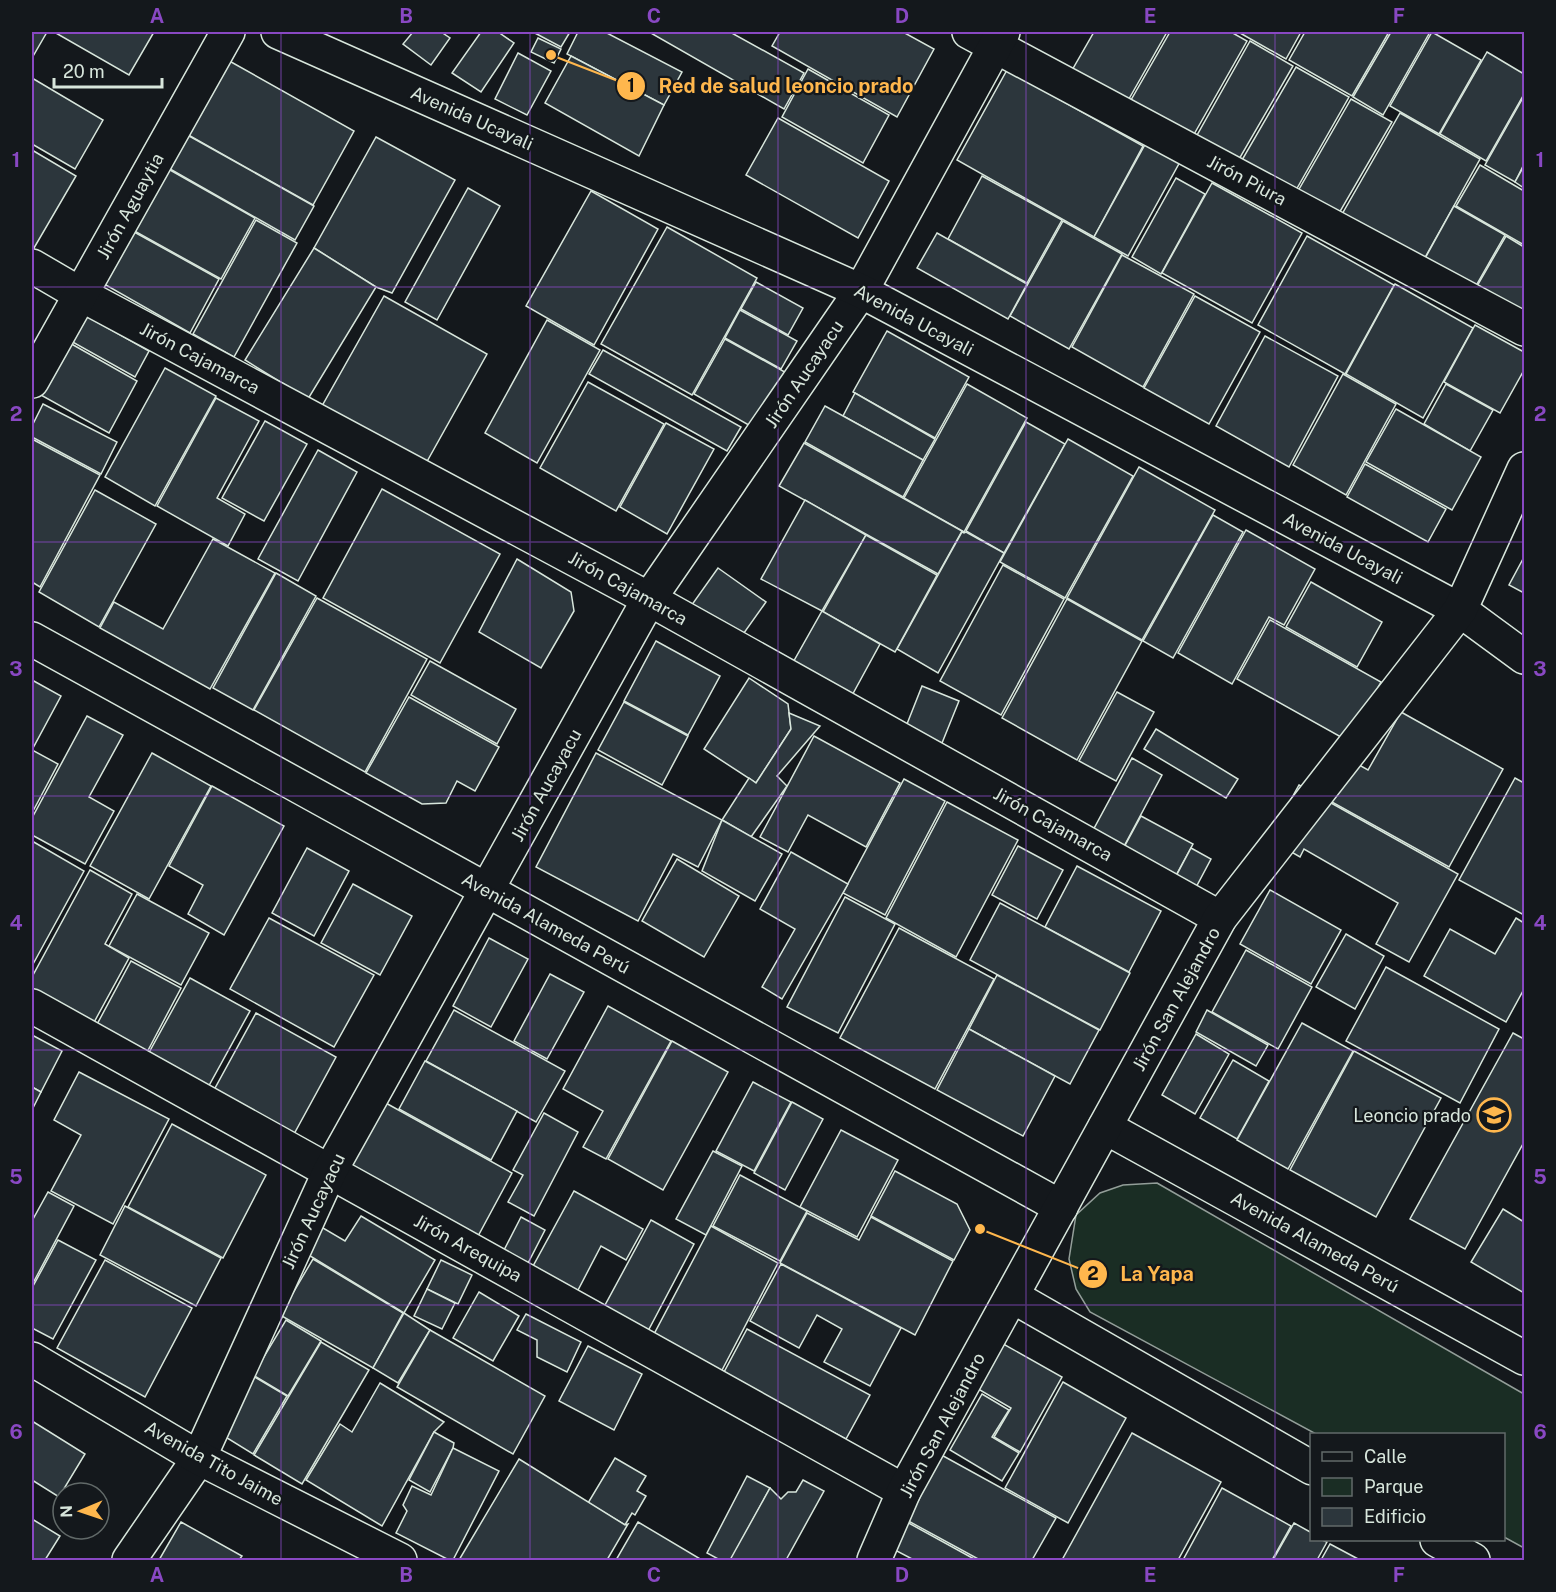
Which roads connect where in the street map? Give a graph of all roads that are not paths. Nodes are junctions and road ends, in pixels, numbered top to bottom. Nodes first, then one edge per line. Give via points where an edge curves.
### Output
1 (228, 32) edge
2 (278, 32) edge
3 (989, 36) edge
4 (32, 266) edge
5 (861, 291) junction
6 (80, 294) junction
7 (1524, 329) edge
8 (32, 381) edge
9 (1524, 469) edge
10 (649, 599) junction
11 (1460, 610) junction
12 (32, 639) edge
13 (1524, 657) edge
14 (487, 890) junction
15 (1220, 918) junction
16 (32, 1006) edge
17 (1105, 1127) junction
18 (330, 1171) junction
19 (1061, 1207) junction
20 (1012, 1296) junction
21 (1524, 1358) edge
22 (32, 1359) edge
23 (199, 1458) junction
24 (1310, 1467) edge
25 (904, 1491) junction
26 (1440, 1541) edge
27 (129, 1560) edge
28 (400, 1560) edge
29 (874, 1560) edge
30 (1473, 1560) edge

1 - 6 main road, Jirón Aguaytia
2 - 5 main road, Avenida Ucayali
3 - 5 main road, Jirón Aucayacu
3 - 7 main road, Jirón Piura
4 - 6 main road, Jirón Cajamarca
5 - 10 main road, Jirón Aucayacu
5 - 11 main road, Avenida Ucayali
6 - 8 main road, Jirón Aguaytia
6 - 10 main road, Jirón Cajamarca
9 - 11 main road, Jirón San Alejandro
10 - 14 main road, Jirón Aucayacu
10 - 15 main road, Jirón Cajamarca
11 - 13 main road, Avenida Ucayali
11 - 15 main road, Jirón San Alejandro
12 - 14 main road, Avenida Alameda Perú
14 - 18 main road, Jirón Aucayacu
14 - 19 main road, Avenida Alameda Perú
15 - 17 main road, Jirón San Alejandro
16 - 18 main road, Jirón Arequipa
17 - 19 main road, Jirón San Alejandro
17 - 21 main road, Avenida Alameda Perú
18 - 23 main road, Jirón Aucayacu
18 - 25 main road, Jirón Arequipa
19 - 20 main road, Jirón San Alejandro
20 - 24 main road
20 - 25 main road, Jirón San Alejandro
22 - 23 main road, Avenida Tito Jaime
23 - 27 main road, Jirón Aucayacu
23 - 28 main road, Avenida Tito Jaime
25 - 29 main road, Jirón San Alejandro
26 - 30 main road

